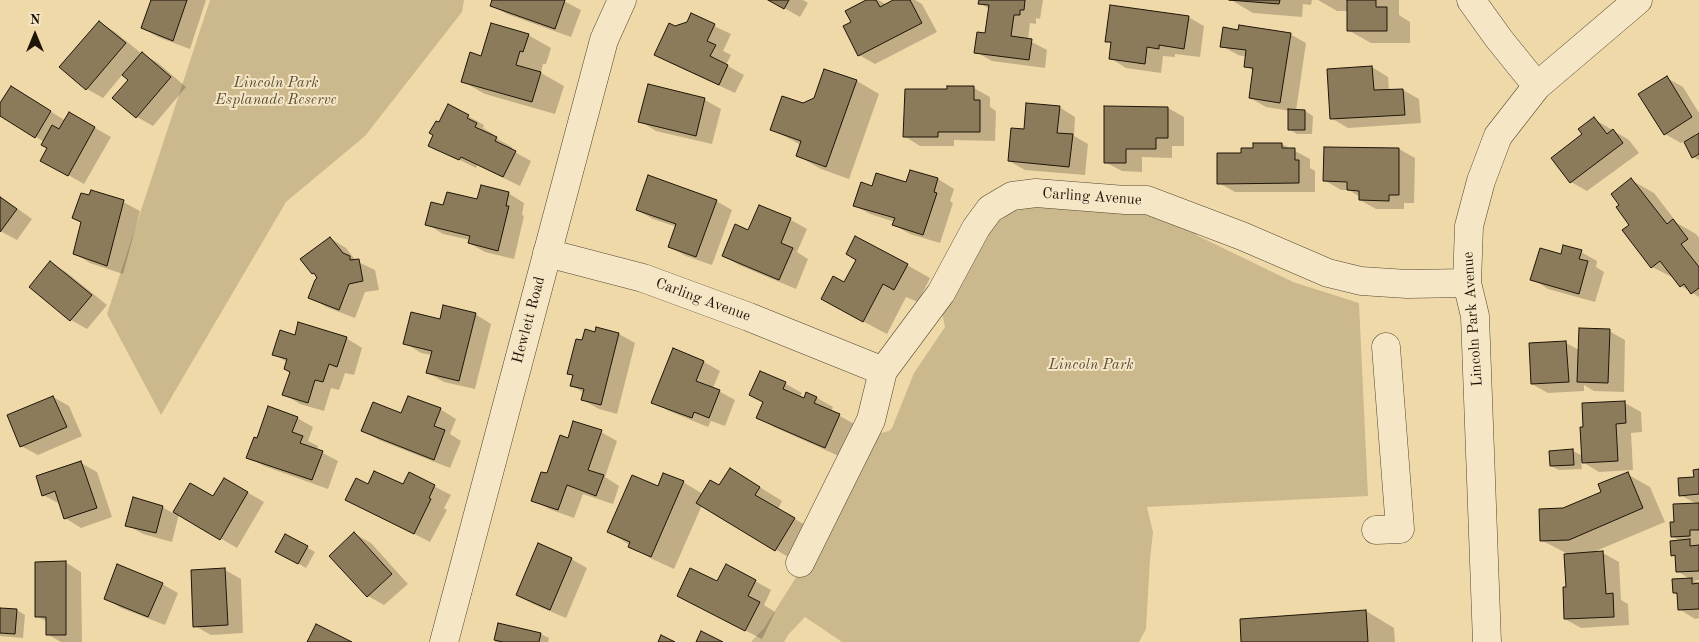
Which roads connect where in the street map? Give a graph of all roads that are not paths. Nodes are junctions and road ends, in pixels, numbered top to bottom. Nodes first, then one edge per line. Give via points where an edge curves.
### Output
1 (622, 0) edge
2 (1471, 0) edge
3 (1638, 0) edge
4 (1537, 86) junction
5 (547, 253) junction
6 (1467, 283) junction
7 (1386, 347) dead end
8 (883, 371) junction
9 (1376, 530) dead end
10 (800, 563) dead end
11 (444, 642) edge
12 (1487, 642) edge

1 - 5 street, Hewlett Road via 604,40
2 - 4 street
3 - 4 street, Lincoln Park Avenue
4 - 6 street, Lincoln Park Avenue via 1498,136 1480,181 1469,226
5 - 8 street, Carling Avenue via 643,278
5 - 11 street, Hewlett Road
6 - 8 street, Carling Avenue via 1370,282 1328,273 1146,200 1036,193 1012,196 990,209 976,228 941,293
6 - 12 street, Lincoln Park Avenue via 1475,316
7 - 9 street via 1400,529
8 - 10 street, Carling Avenue via 871,420

